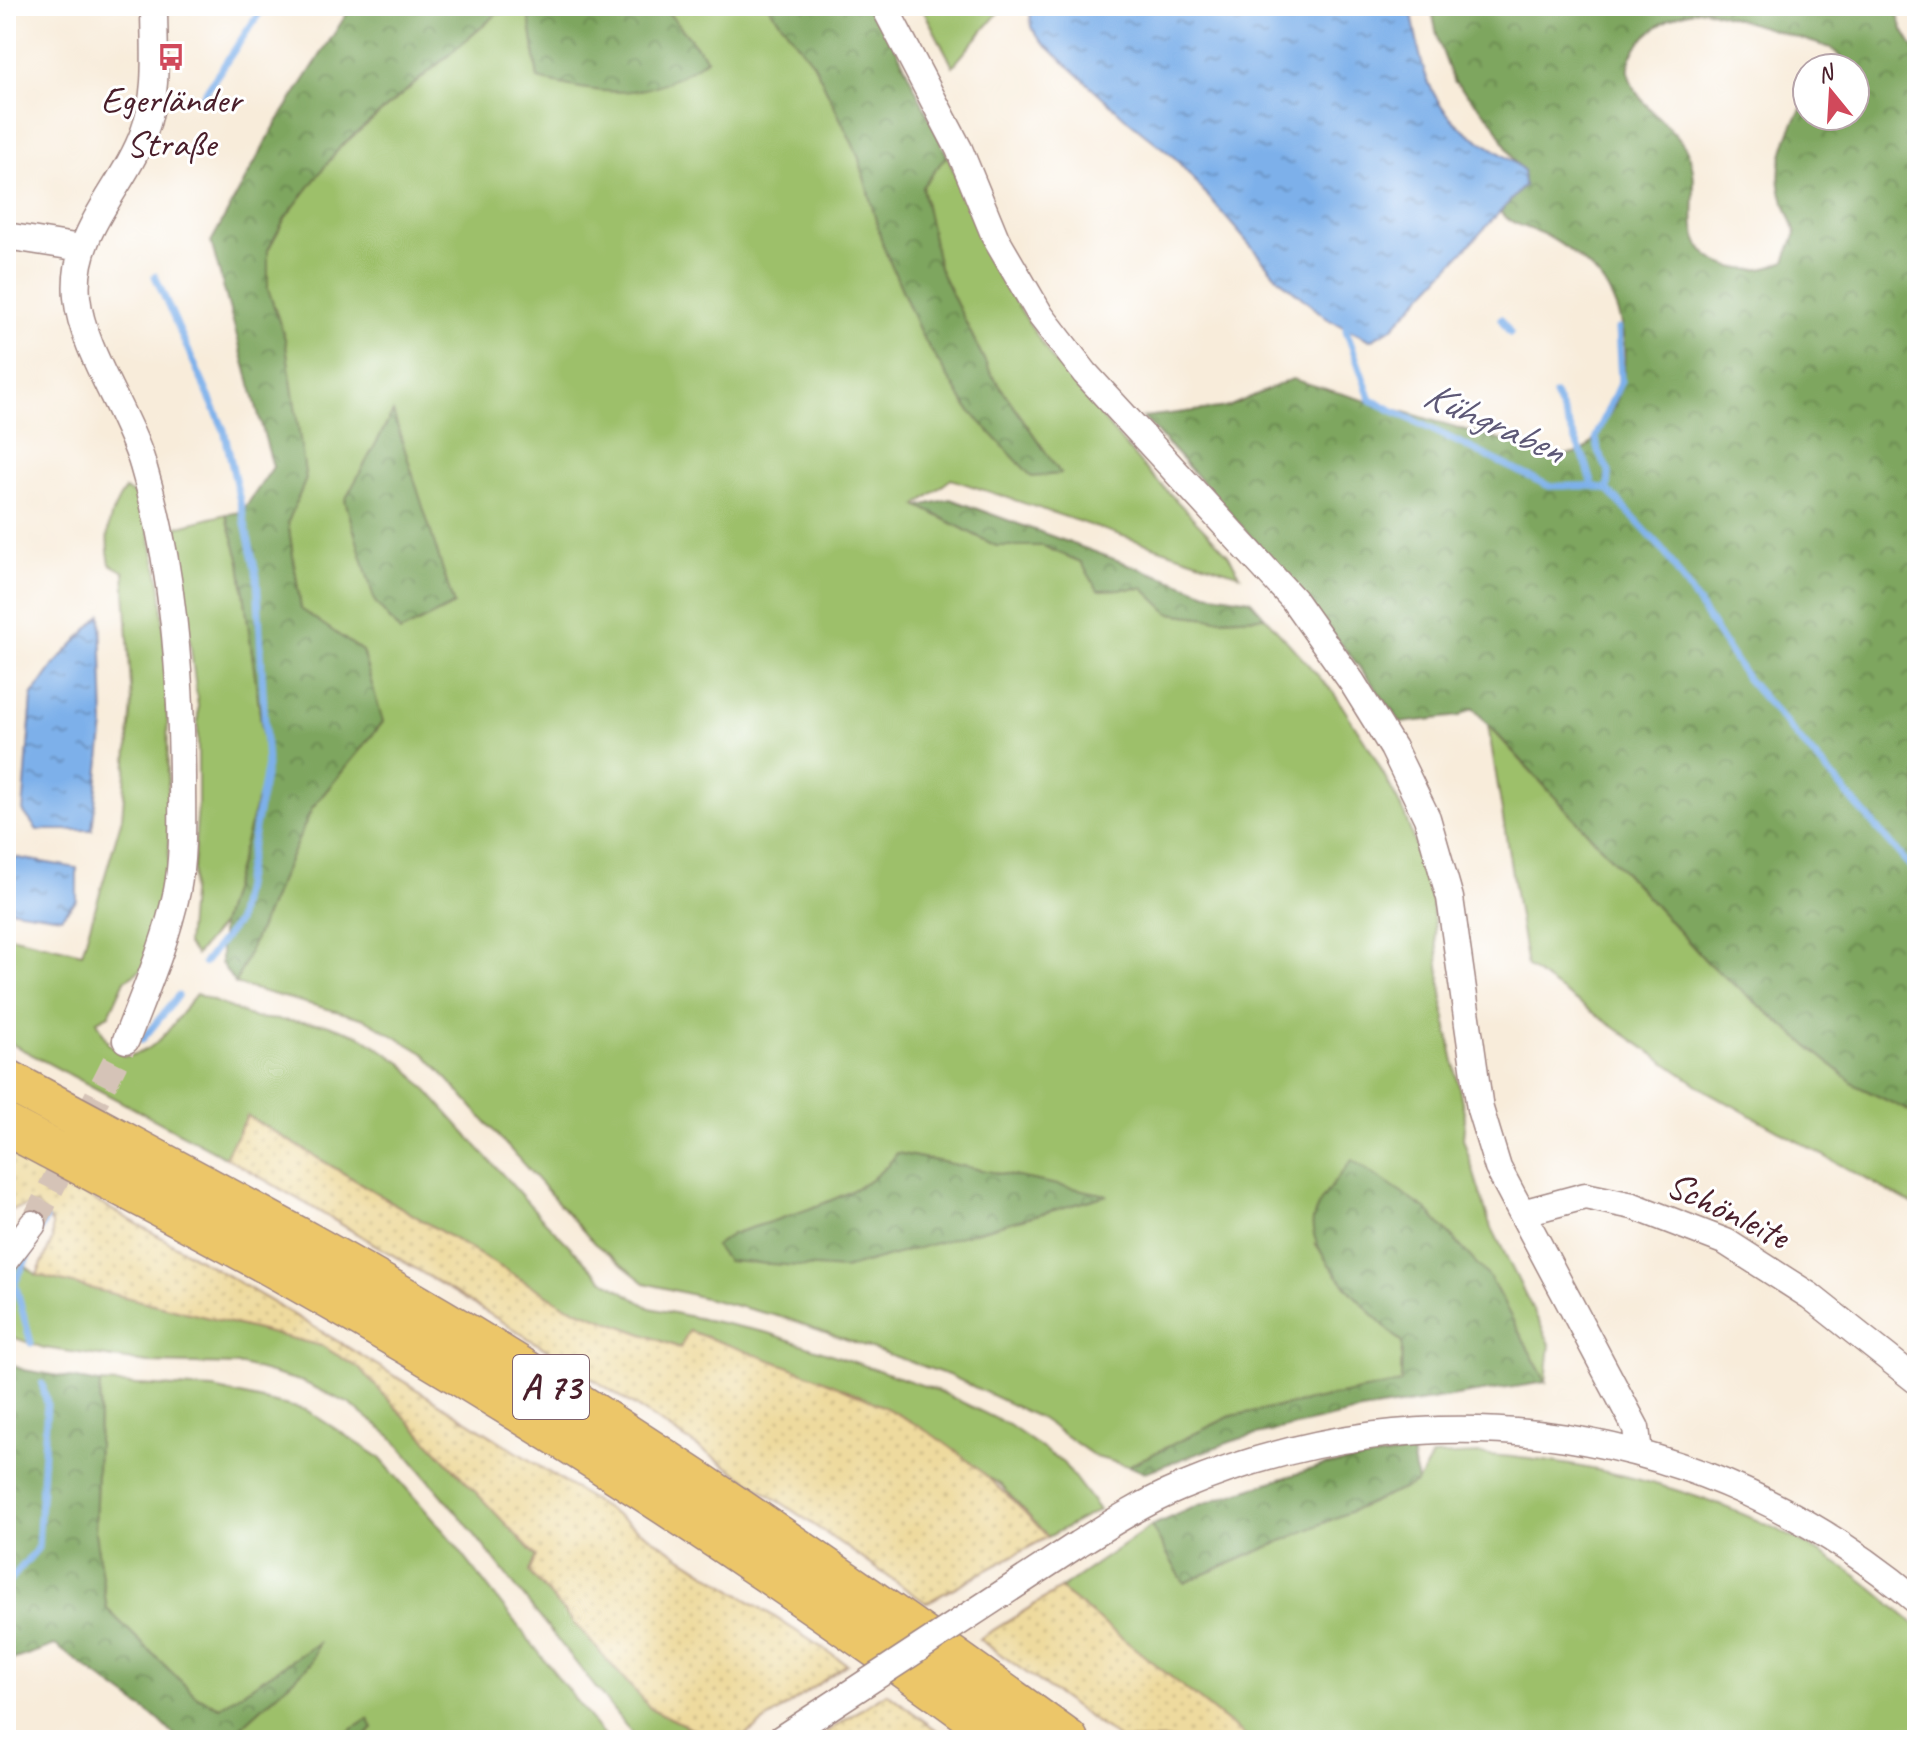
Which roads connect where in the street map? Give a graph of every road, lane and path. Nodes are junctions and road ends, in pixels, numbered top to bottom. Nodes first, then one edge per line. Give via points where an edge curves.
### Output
1 (154, 6) edge
2 (884, 6) edge
3 (6, 236) edge
4 (81, 248) junction
5 (126, 1040) tunnel mouth
6 (6, 1079) edge
7 (6, 1125) edge
8 (1522, 1213) junction
9 (33, 1224) tunnel mouth
10 (6, 1259) edge
11 (1917, 1381) edge
12 (1639, 1452) junction
13 (1917, 1601) edge
14 (779, 1740) edge
15 (1005, 1740) edge
16 (1068, 1740) edge

1 - 4 street via 153,87 145,129
2 - 8 street via 959,149 996,239 1041,316 1085,373 1293,599 1393,748 1427,818 1450,898 1480,1109 1498,1168
3 - 4 street
4 - 5 street via 76,276 83,323 142,461 153,501 168,581 181,720 181,846 170,924
6 - 16 highway, A 73 via 500,1354 876,1601
7 - 15 highway, A 73 via 284,1273 484,1391 854,1630
8 - 11 street, Schönleite via 1585,1196 1633,1206 1726,1242 1810,1296
8 - 12 street via 1636,1428
9 - 10 street
12 - 13 street via 1735,1488 1808,1524
12 - 14 street, bridge via 1546,1433 1488,1428 1335,1439 1266,1457 1175,1489 1078,1544

